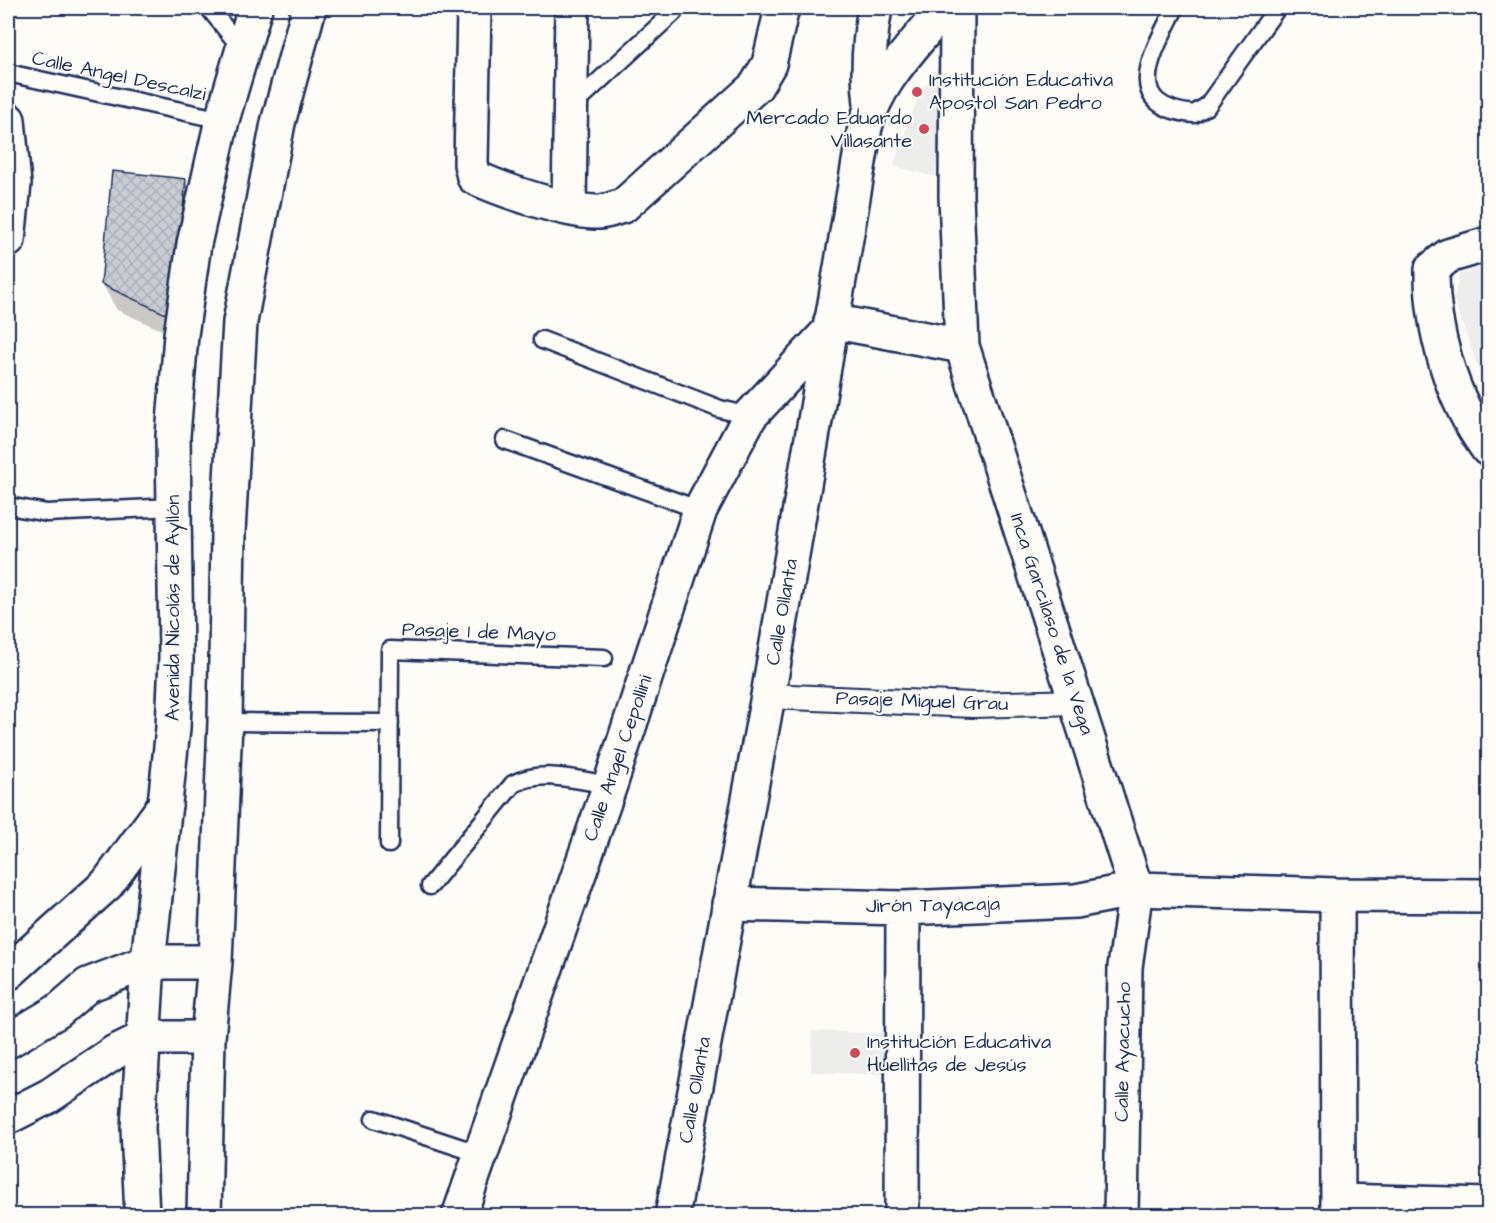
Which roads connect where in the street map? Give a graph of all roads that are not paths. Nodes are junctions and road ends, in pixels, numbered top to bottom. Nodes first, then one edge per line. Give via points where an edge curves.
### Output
1 (209, 8) edge
2 (255, 8) edge
3 (309, 8) edge
4 (474, 8) edge
5 (572, 8) edge
6 (675, 8) edge
7 (782, 8) edge
8 (875, 8) edge
9 (944, 8) edge
10 (957, 8) edge
11 (1175, 8) edge
12 (1277, 8) edge
13 (242, 49) junction
14 (8, 73) edge
15 (871, 104) junction
16 (571, 106) junction
17 (8, 120) edge
18 (222, 120) junction
19 (569, 207) junction
20 (8, 240) edge
21 (1488, 244) edge
22 (830, 326) junction
23 (542, 340) dead end
24 (962, 346) junction
25 (750, 416) junction
26 (505, 440) dead end
27 (1488, 449) edge
28 (8, 506) edge
29 (174, 507) junction
30 (700, 510) junction
31 (604, 658) dead end
32 (768, 696) junction
33 (1077, 702) junction
34 (225, 722) junction
35 (390, 723) junction
36 (610, 785) junction
37 (165, 805) junction
38 (389, 844) dead end
39 (430, 886) dead end
40 (1136, 889) junction
41 (1337, 895) junction
42 (1488, 896) edge
43 (729, 904) junction
44 (903, 909) junction
45 (148, 962) junction
46 (214, 962) junction
47 (8, 974) edge
48 (144, 1038) junction
49 (208, 1038) junction
50 (8, 1041) edge
51 (8, 1117) edge
52 (374, 1119) dead end
53 (480, 1154) junction
54 (1488, 1205) edge
55 (1338, 1208) edge
56 (142, 1215) edge
57 (204, 1215) edge
58 (459, 1215) edge
59 (672, 1215) edge
60 (902, 1215) edge
61 (1120, 1215) edge

1 - 13 lane
2 - 13 street, Avenida Nicolás de Ayllón
3 - 34 street via 278,123 240,322 228,532
4 - 19 street via 474,177
5 - 16 street
6 - 16 lane
7 - 19 street via 769,64 756,86 623,206 597,213
8 - 15 street, Calle Ollanta via 869,37
9 - 15 street
10 - 24 street, Inca Garcilaso de la Vega via 956,196
11 - 12 lane via 1147,66 1146,81 1163,107 1194,114 1207,106
13 - 18 street, Avenida Nicolás de Ayllón
14 - 18 lane, Calle Angel Descalzi
15 - 22 street, Calle Ollanta via 855,172
16 - 19 street
17 - 20 street via 14,184
18 - 29 street, Avenida Nicolás de Ayllón via 194,244 181,335 173,436
21 - 27 street via 1448,256 1432,269 1432,294 1448,365 1475,431
22 - 24 street
22 - 25 street, Calle Angel Cepollini
22 - 32 street, Calle Ollanta
23 - 25 lane via 720,410
24 - 33 street, Inca Garcilaso de la Vega
25 - 30 street, Calle Angel Cepollini
26 - 30 lane
28 - 29 lane via 46,513
29 - 37 street, Avenida Nicolás de Ayllón via 176,658
30 - 36 street, Calle Angel Cepollini
31 - 35 lane, Pasaje 1 de Mayo via 390,650
32 - 33 street, Pasaje Miguel Grau via 974,705
32 - 43 street, Calle Ollanta
33 - 40 street, Inca Garcilaso de la Vega
34 - 35 lane
34 - 46 street
35 - 38 lane, Pasaje 1 de Mayo
36 - 39 lane via 543,776 526,777 513,784
36 - 53 street, Calle Angel Cepollini
37 - 45 street, Avenida Nicolás de Ayllón
37 - 47 street via 107,884
40 - 41 street
40 - 44 street, Jirón Tayacaja via 1076,900
40 - 61 street, Calle Ayacucho via 1125,967
41 - 42 street
41 - 55 street
43 - 44 street, Jirón Tayacaja
43 - 59 street, Calle Ollanta
44 - 60 street
45 - 46 street
45 - 48 street, Avenida Nicolás de Ayllón
45 - 50 street via 88,985 58,1011
46 - 49 street
48 - 49 street
48 - 51 street
48 - 56 street, Avenida Nicolás de Ayllón via 138,1128
49 - 57 street
52 - 53 lane
53 - 58 street, Calle Angel Cepollini
54 - 55 street

